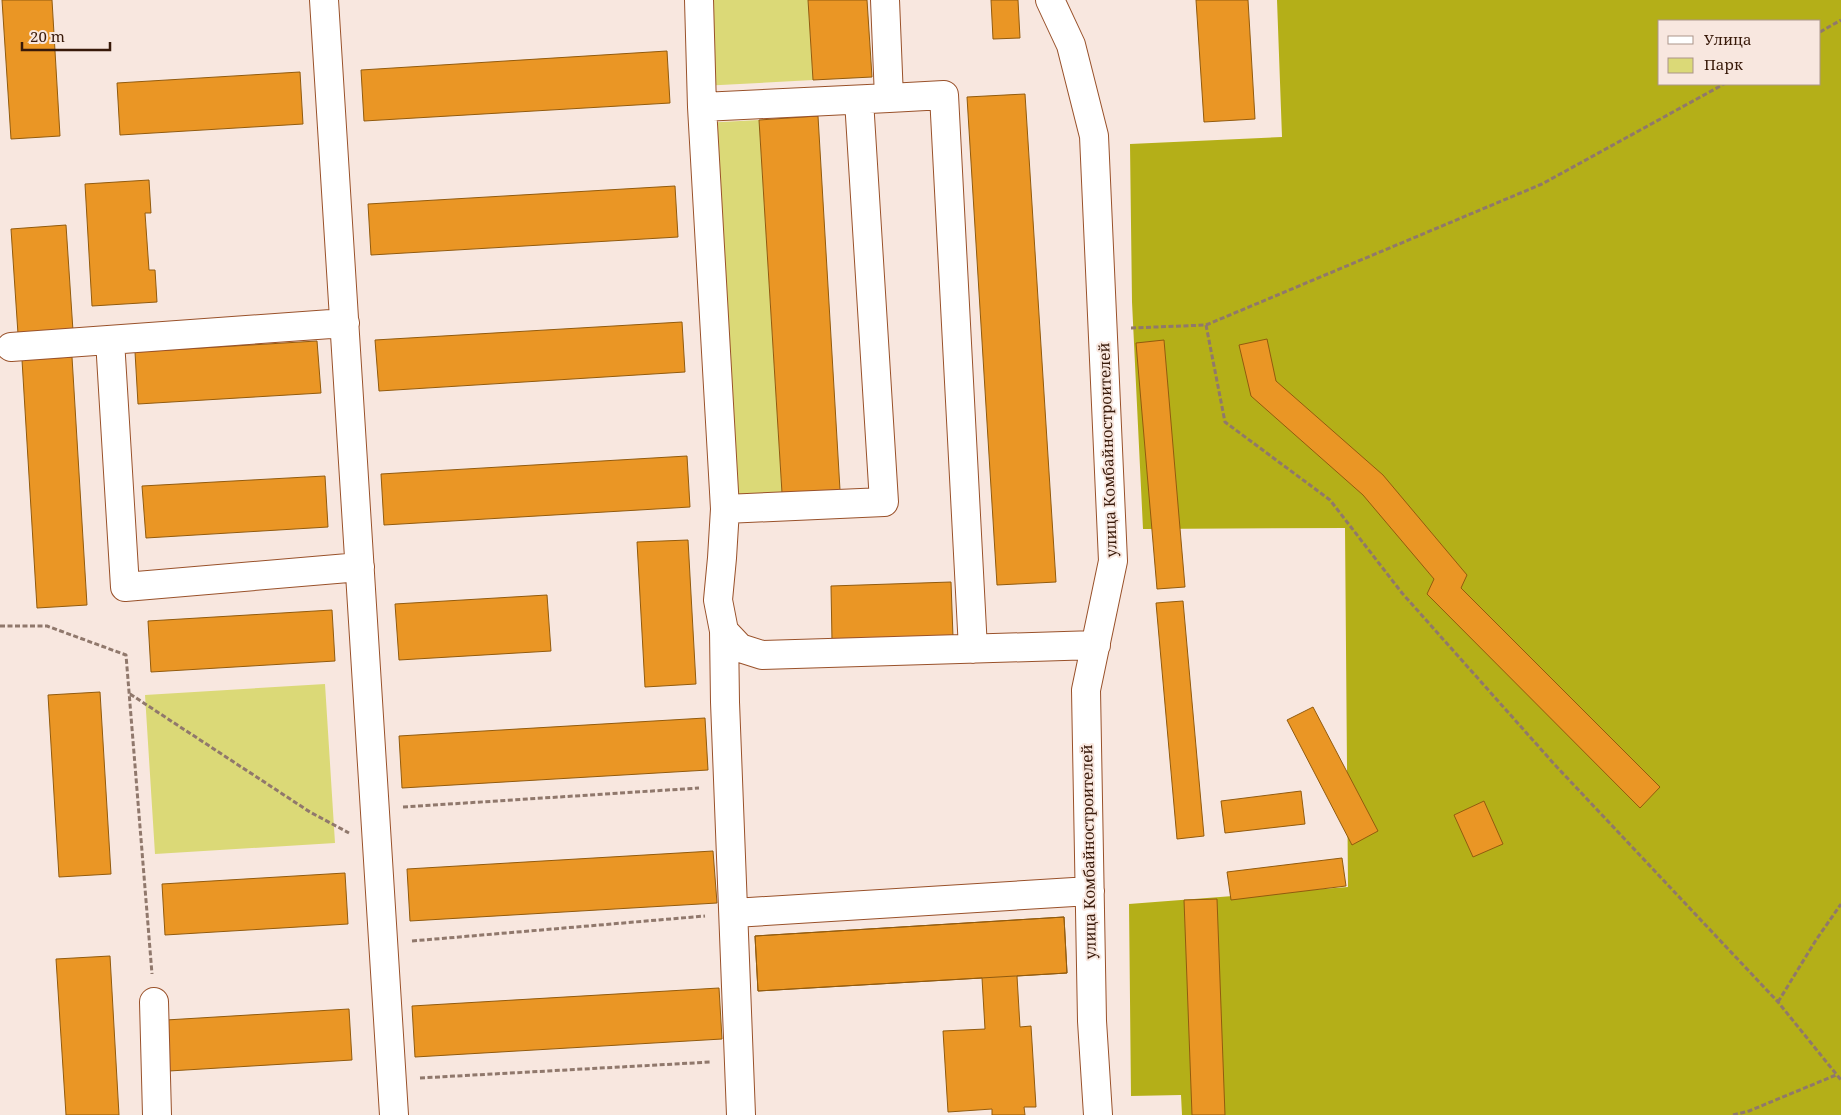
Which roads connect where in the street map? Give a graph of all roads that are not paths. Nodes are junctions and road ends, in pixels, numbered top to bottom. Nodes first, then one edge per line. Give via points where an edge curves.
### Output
1 (324, 0) edge
2 (699, 0) edge
3 (885, 0) edge
4 (1050, 0) edge
5 (889, 98) junction
6 (859, 100) junction
7 (702, 107) junction
8 (345, 323) junction
9 (110, 340) junction
10 (11, 347) dead end
11 (725, 509) junction
12 (360, 567) junction
13 (724, 631) junction
14 (1096, 645) junction
15 (973, 649) junction
16 (1090, 891) junction
17 (734, 913) junction
18 (154, 1002) road end
19 (157, 1115) edge
20 (394, 1115) edge
21 (741, 1115) edge
22 (1098, 1115) edge

1 - 8 street
2 - 7 street
3 - 5 street
4 - 14 street, улица Комбайностроителей via 1071,44 1094,136 1113,561
5 - 6 street
5 - 15 street via 944,95
6 - 7 street
6 - 11 street via 884,502
7 - 11 street
8 - 9 street
8 - 12 street
9 - 10 street
9 - 12 street via 125,587
11 - 13 street via 718,600
12 - 20 street
13 - 15 street via 740,648 762,655
13 - 17 street
14 - 15 street
14 - 16 street, улица Комбайностроителей via 1086,690
16 - 17 street
16 - 22 street, улица Комбайностроителей via 1092,1020
17 - 21 street
18 - 19 street

